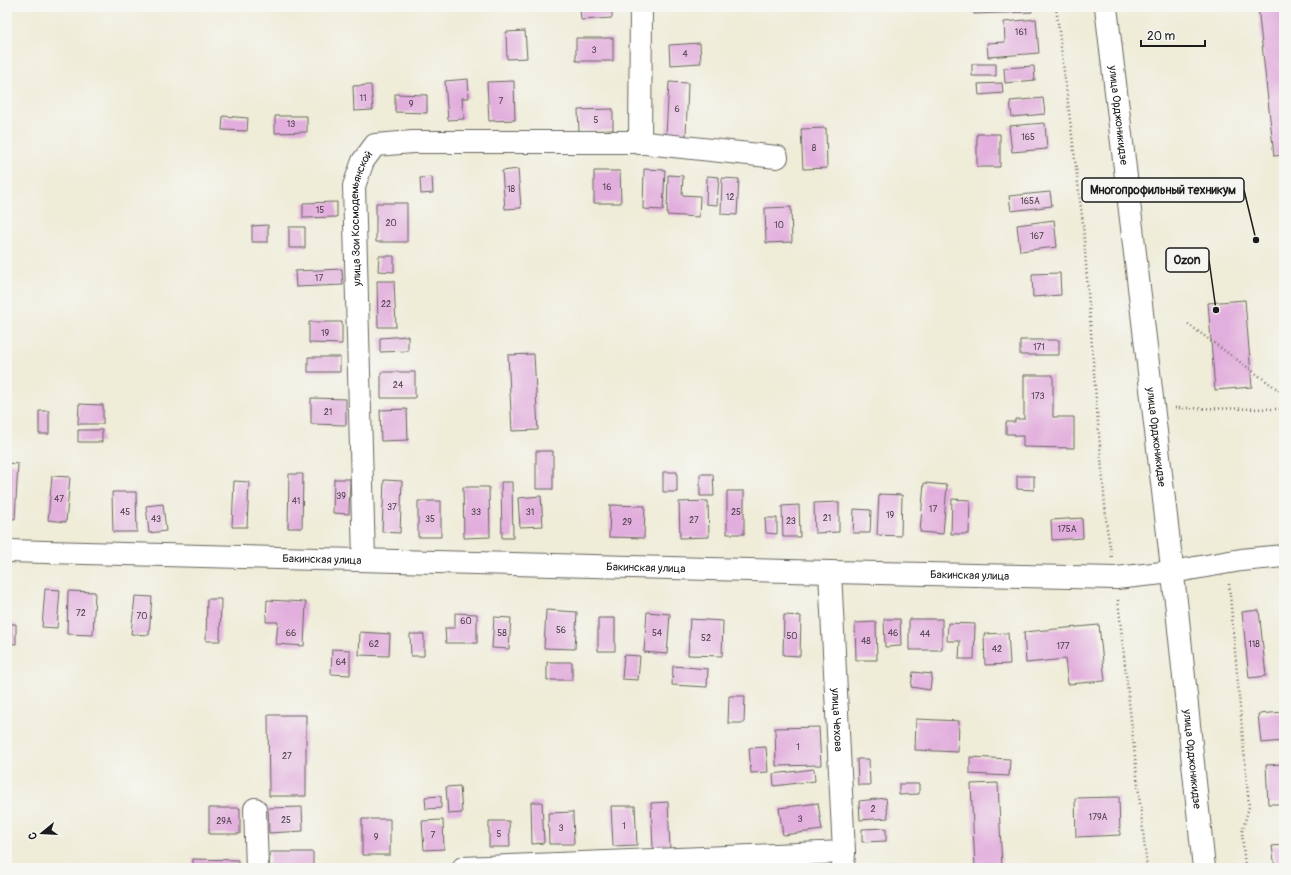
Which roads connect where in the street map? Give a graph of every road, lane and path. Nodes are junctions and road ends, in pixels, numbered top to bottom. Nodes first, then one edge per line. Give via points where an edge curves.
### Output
1 (641, 7) edge
2 (1056, 7) edge
3 (1106, 7) edge
4 (640, 143) junction
5 (777, 157) dead end
6 (1188, 324) dead end
7 (1284, 394) edge
8 (1152, 408) junction
9 (1284, 409) edge
10 (7, 552) edge
11 (1284, 556) edge
12 (364, 560) junction
13 (1227, 562) junction
14 (830, 572) junction
15 (1172, 572) junction
16 (1116, 578) junction
17 (255, 810) dead end
18 (844, 860) edge
19 (257, 868) edge
20 (463, 868) edge
21 (1147, 868) edge
22 (1204, 868) edge
23 (1245, 868) edge

1 - 4 street
2 - 16 path via 1083,224 1107,529
3 - 8 street, улица Орджоникидзе
4 - 5 street, улица Зои Космодемьянской
4 - 12 street, улица Зои Космодемьянской via 413,142 375,145 363,161 354,186
6 - 7 path
8 - 9 path
8 - 15 street, улица Орджоникидзе
10 - 12 street, Бакинская улица
11 - 13 street, Бакинская улица
12 - 14 street, Бакинская улица
13 - 15 street, Бакинская улица
13 - 23 path via 1249,807 1242,832
14 - 16 street, Бакинская улица
14 - 18 street, улица Чехова
15 - 16 street, Бакинская улица
15 - 22 street, улица Орджоникидзе
16 - 21 path
17 - 19 street
18 - 20 street

